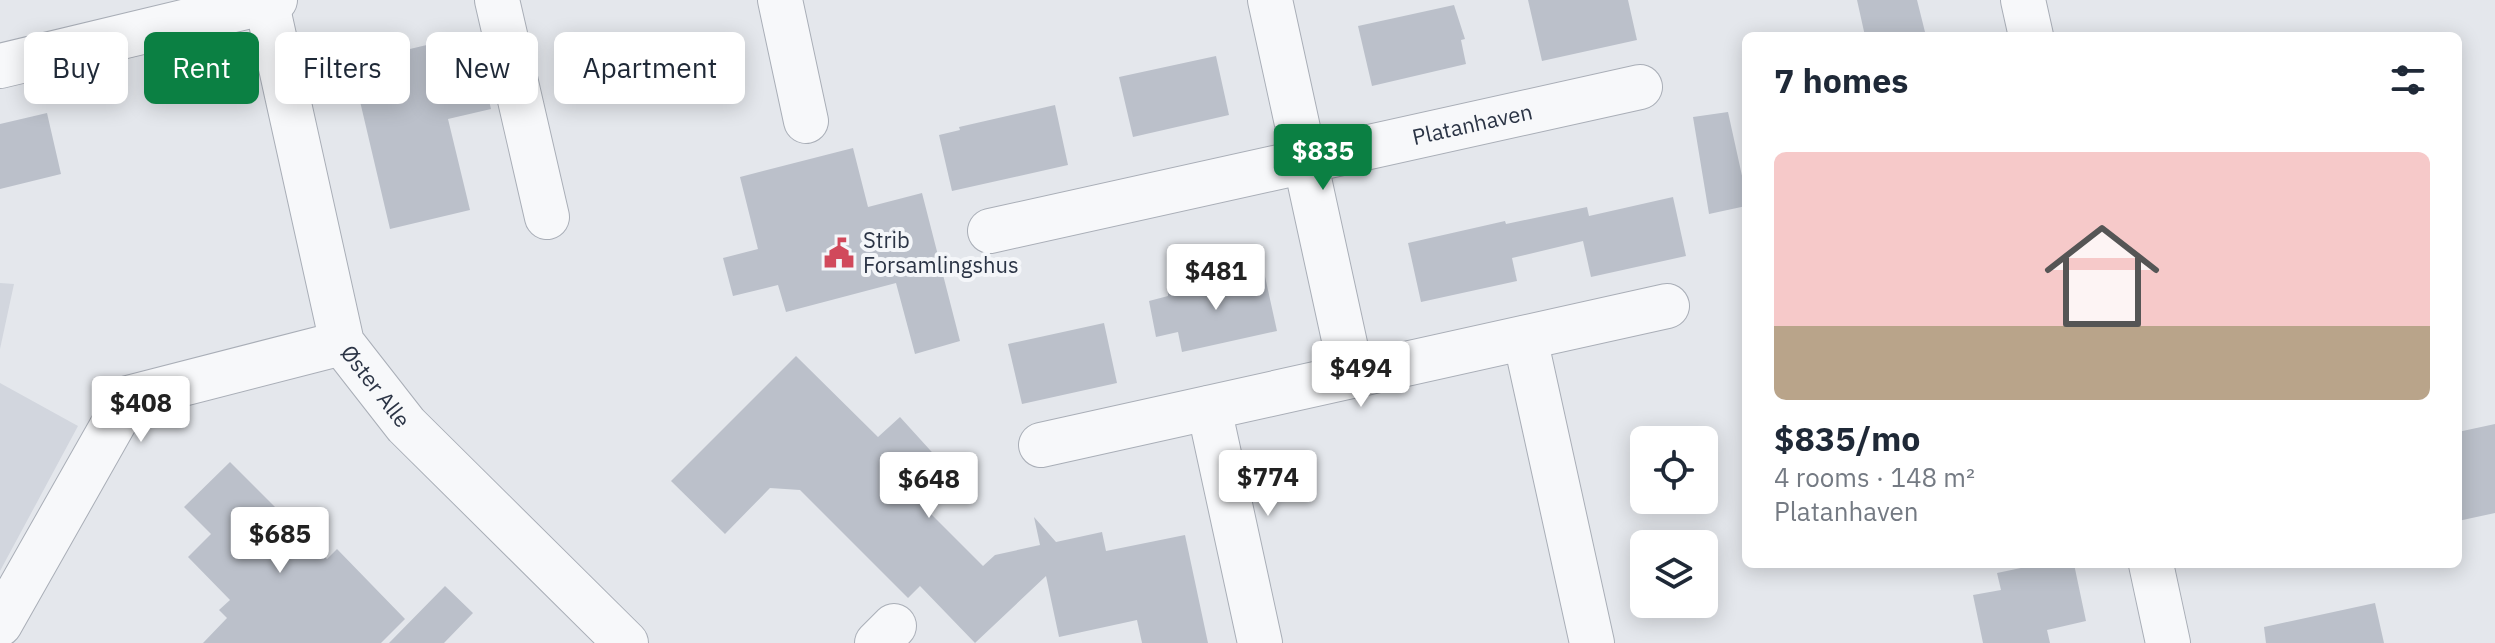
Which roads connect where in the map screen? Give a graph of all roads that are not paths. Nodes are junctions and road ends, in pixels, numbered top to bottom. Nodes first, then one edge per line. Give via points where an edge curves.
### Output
1 (497, 0) edge
2 (1270, 0) edge
3 (2023, 0) edge
4 (269, 1) edge
5 (788, 2) edge
6 (2030, 32) edge
7 (0, 66) edge
8 (1640, 87) dead end
9 (806, 121) dead end
10 (1305, 161) junction
11 (547, 217) dead end
12 (990, 231) dead end
13 (1667, 306) dead end
14 (1525, 338) junction
15 (342, 343) junction
16 (1352, 376) junction
17 (1209, 408) junction
18 (1041, 445) dead end
19 (2152, 568) edge
20 (0, 624) edge
21 (626, 643) edge
22 (1260, 643) edge
23 (1592, 643) edge
24 (2168, 643) edge

1 - 11 street
2 - 10 street
3 - 6 street
4 - 7 street
4 - 15 street, Øster Alle
5 - 9 street
8 - 10 street, Platanhaven
10 - 12 street, Platanhaven
10 - 16 street
13 - 14 street
14 - 16 street
14 - 23 street
15 - 20 street via 128,398
15 - 21 street, Øster Alle via 406,425
16 - 17 street
17 - 18 street
17 - 22 street
19 - 24 street

